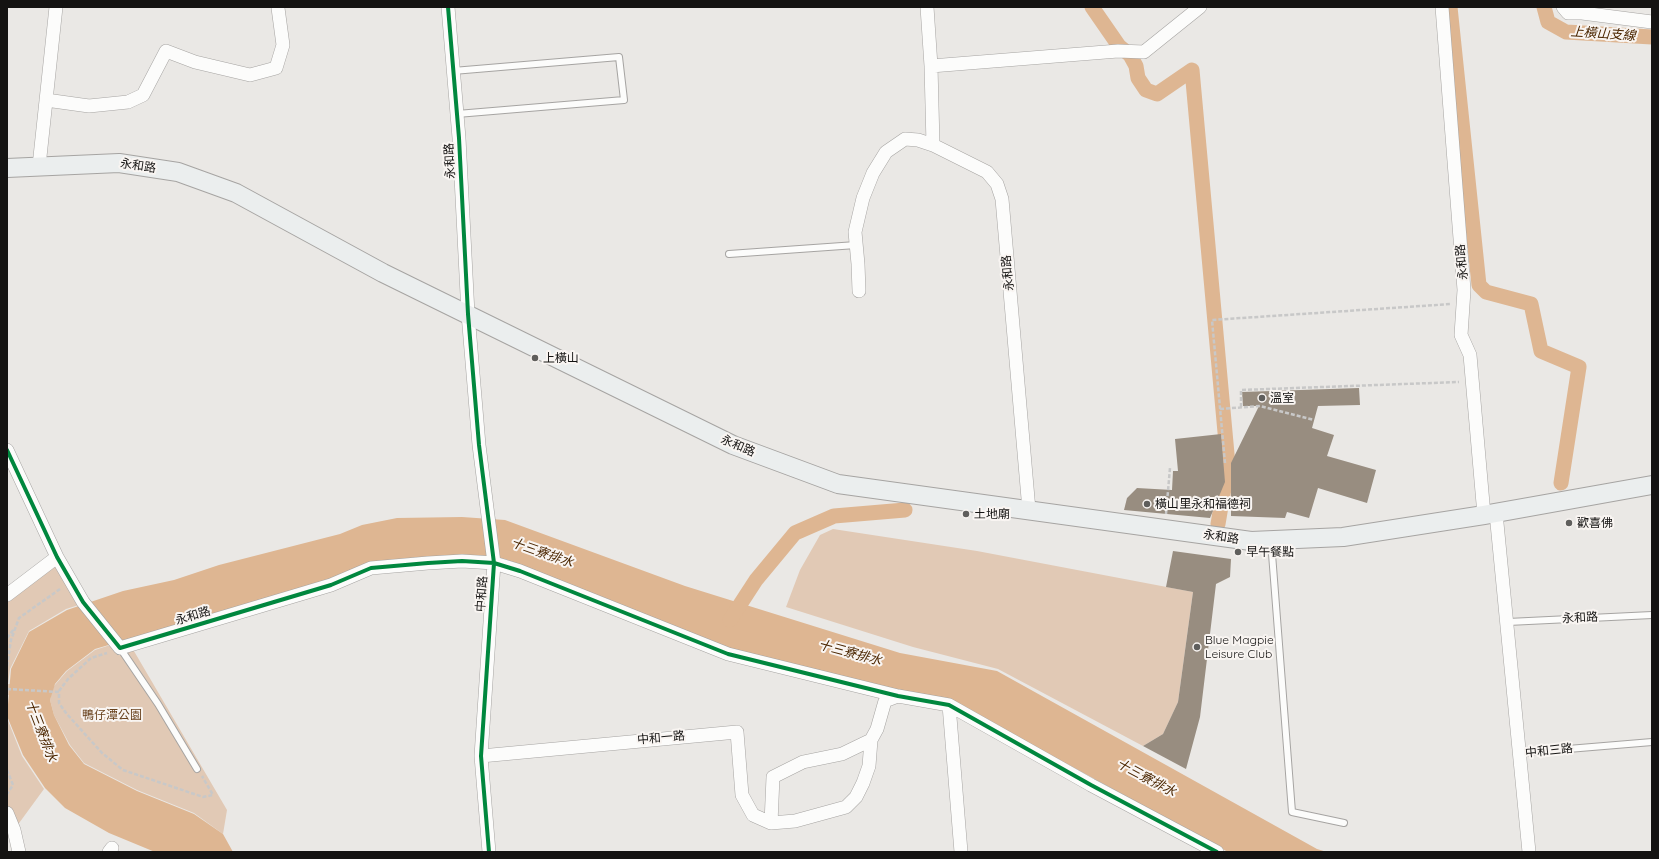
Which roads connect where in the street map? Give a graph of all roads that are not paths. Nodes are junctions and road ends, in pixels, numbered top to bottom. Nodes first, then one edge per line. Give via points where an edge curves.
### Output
1 (56, 7) edge
2 (448, 7) edge
3 (927, 7) edge
4 (1200, 7) edge
5 (1442, 7) edge
6 (1563, 7) edge
7 (278, 8) edge
8 (1652, 22) edge
9 (931, 66) junction
10 (454, 71) junction
11 (46, 100) junction
12 (457, 114) junction
13 (933, 145) junction
14 (39, 166) junction
15 (7, 168) edge
16 (856, 245) junction
17 (729, 254) dead end
18 (859, 291) dead end
19 (468, 314) junction
20 (7, 450) edge
21 (1652, 485) edge
22 (1029, 510) junction
23 (1490, 514) junction
24 (1271, 540) junction
25 (56, 557) junction
26 (494, 560) junction
27 (7, 595) edge
28 (1652, 615) edge
29 (1508, 622) junction
30 (120, 648) junction
31 (898, 696) junction
32 (949, 705) junction
33 (871, 740) junction
34 (1652, 742) edge
35 (1520, 754) junction
36 (480, 756) junction
37 (198, 769) road end
38 (7, 813) edge
39 (771, 823) junction
40 (1344, 823) dead end
41 (19, 852) edge
42 (489, 852) edge
43 (961, 852) edge
44 (1217, 852) edge
45 (1529, 852) edge

1 - 11 street
2 - 10 street, 永和路
3 - 9 street
4 - 9 street via 1144,52 1125,51
5 - 23 street, 永和路 via 1464,290 1461,335 1470,355
6 - 8 street via 1568,13
7 - 11 street via 283,45 276,68 250,75 195,62 166,51 143,95 128,102 89,106
9 - 13 street
10 - 12 street, 永和路
10 - 12 lane via 619,57 624,100
11 - 14 street
12 - 19 street, 永和路
13 - 16 street, 永和路 via 905,139 886,152 863,198 855,232
13 - 22 street, 永和路 via 987,172 997,184 1002,199
14 - 15 main road, 永和路
14 - 19 main road, 永和路 via 119,163 185,175 236,192 383,273
16 - 17 lane
16 - 18 street, 永和路
19 - 22 main road, 永和路 via 733,445 838,484
19 - 26 street, 中和路 via 479,445
20 - 25 street
21 - 23 main road, 永和路
22 - 24 main road, 永和路 via 1252,541
23 - 24 main road, 永和路 via 1343,537
23 - 29 street, 永和路
24 - 40 lane via 1292,812
25 - 27 street
25 - 30 street via 83,602
26 - 30 street, 永和路 via 371,568 331,585
26 - 31 street, 永和路 via 728,654
26 - 36 street, 中和路
28 - 29 lane, 永和路
29 - 35 street, 永和路
30 - 37 lane
31 - 32 street, 永和路
31 - 33 street, 中和一路 via 885,701
32 - 43 street
32 - 44 street, 永和路
33 - 39 street via 842,754 803,762 774,777
33 - 39 street, 中和一路 via 869,766 863,783 856,797 846,807 795,821
34 - 35 lane, 中和三路
35 - 45 street, 中和三路
36 - 39 street, 中和一路 via 737,732 742,795 753,815
36 - 42 street, 中和路
38 - 41 street

